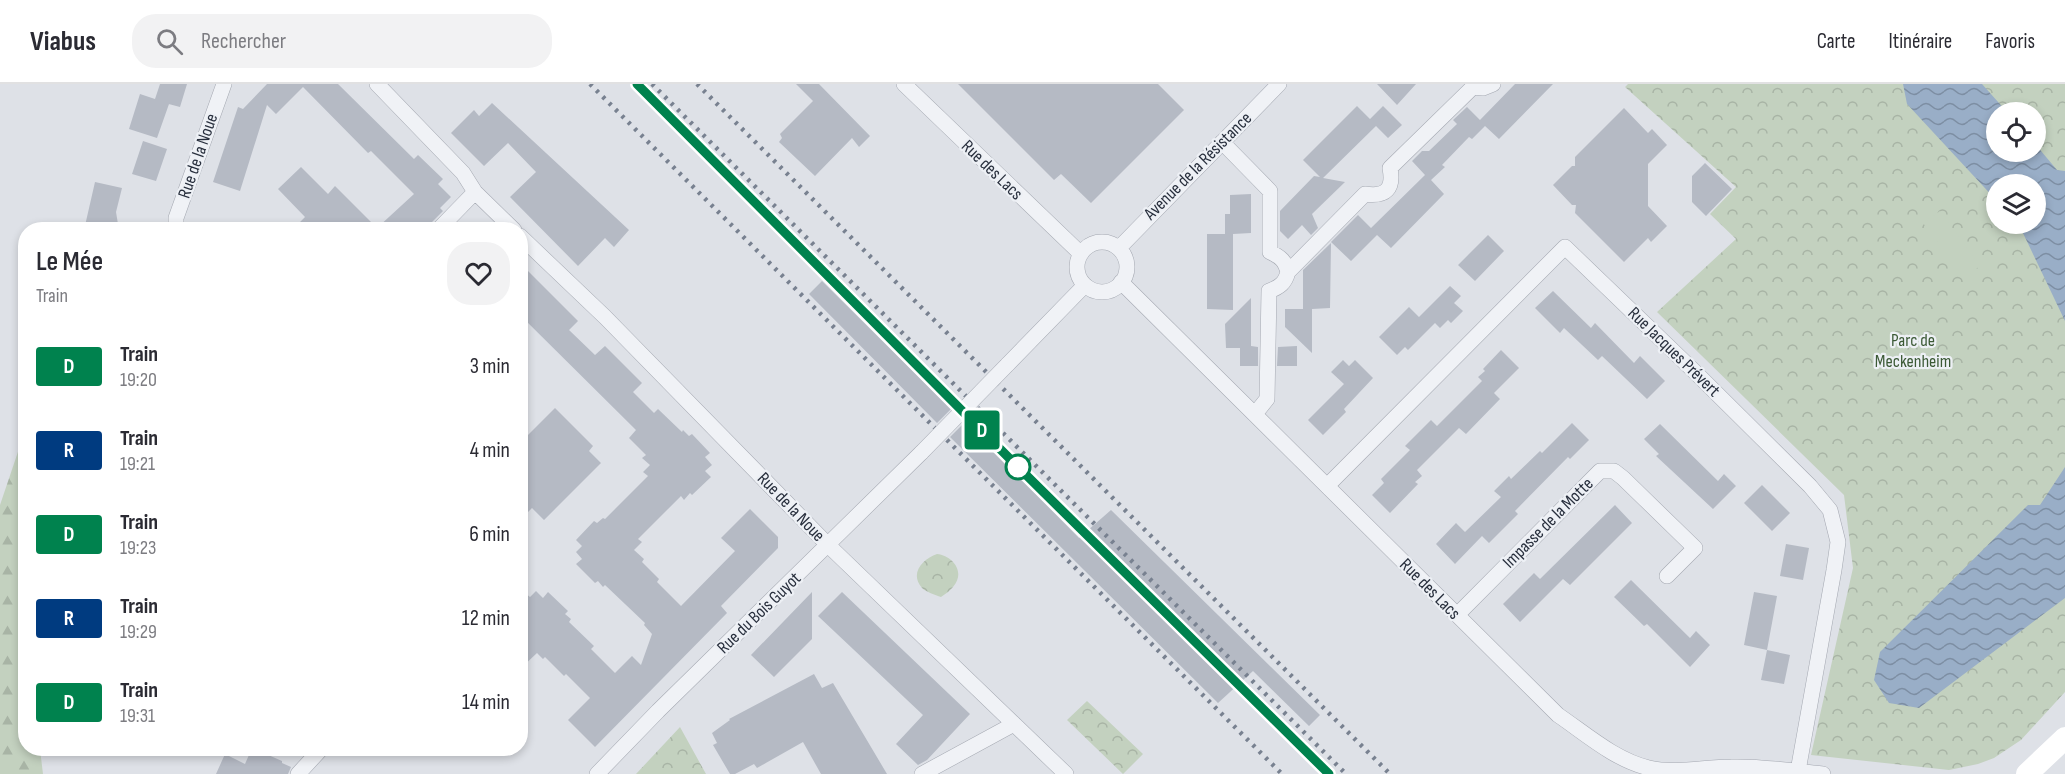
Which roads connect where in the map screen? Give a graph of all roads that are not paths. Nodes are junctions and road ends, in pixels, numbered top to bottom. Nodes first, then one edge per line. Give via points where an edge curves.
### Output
1 (224, 84) edge
2 (377, 84) edge
3 (904, 84) edge
4 (1279, 84) edge
5 (1493, 84) edge
6 (1222, 142) junction
7 (475, 192) junction
8 (176, 222) edge
9 (446, 222) edge
10 (506, 222) edge
11 (528, 244) edge
12 (1119, 248) junction
13 (1081, 254) junction
14 (1288, 272) junction
15 (1121, 282) junction
16 (1085, 285) junction
17 (1255, 414) junction
18 (1327, 486) junction
19 (828, 545) junction
20 (1667, 576) dead end
21 (1457, 615) junction
22 (1014, 724) junction
23 (2065, 738) edge
24 (315, 756) edge
25 (1801, 773) edge
26 (298, 774) edge
27 (597, 774) edge
28 (922, 774) edge
29 (1066, 774) edge
30 (1823, 774) edge
31 (2027, 774) edge

1 - 8 street, Rue de la Noue
2 - 7 street via 463,173
3 - 13 street, Rue des Lacs
4 - 6 street, Avenue de la Résistance
5 - 14 street via 1473,87 1390,168 1390,187 1383,194 1365,194
6 - 12 street, Avenue de la Résistance
6 - 14 street via 1270,191 1270,252 1280,256
7 - 9 street
7 - 10 street
11 - 19 street, Rue de la Noue
12 - 13 street via 1100,242
12 - 15 street via 1126,262
13 - 16 street via 1077,270
14 - 17 street via 1286,281 1269,291 1268,399
15 - 16 street via 1107,291
15 - 17 street, Rue des Lacs
16 - 19 street, Rue du Bois Guyot, bridge
17 - 18 street, Rue des Lacs
18 - 21 street, Rue des Lacs
18 - 25 street, Rue Jacques Prévert via 1565,248 1720,397 1830,510 1838,542
19 - 22 street, Rue de la Noue
19 - 27 street, Rue du Bois Guyot
20 - 21 street, Impasse de la Motte via 1695,548 1623,478 1614,471 1600,471
21 - 25 street, Rue des Lacs via 1558,714 1613,753 1648,768 1683,771 1755,766
22 - 28 street
22 - 29 street, Rue de la Noue
23 - 31 main road
24 - 26 street
25 - 30 street, Rue des Lacs

